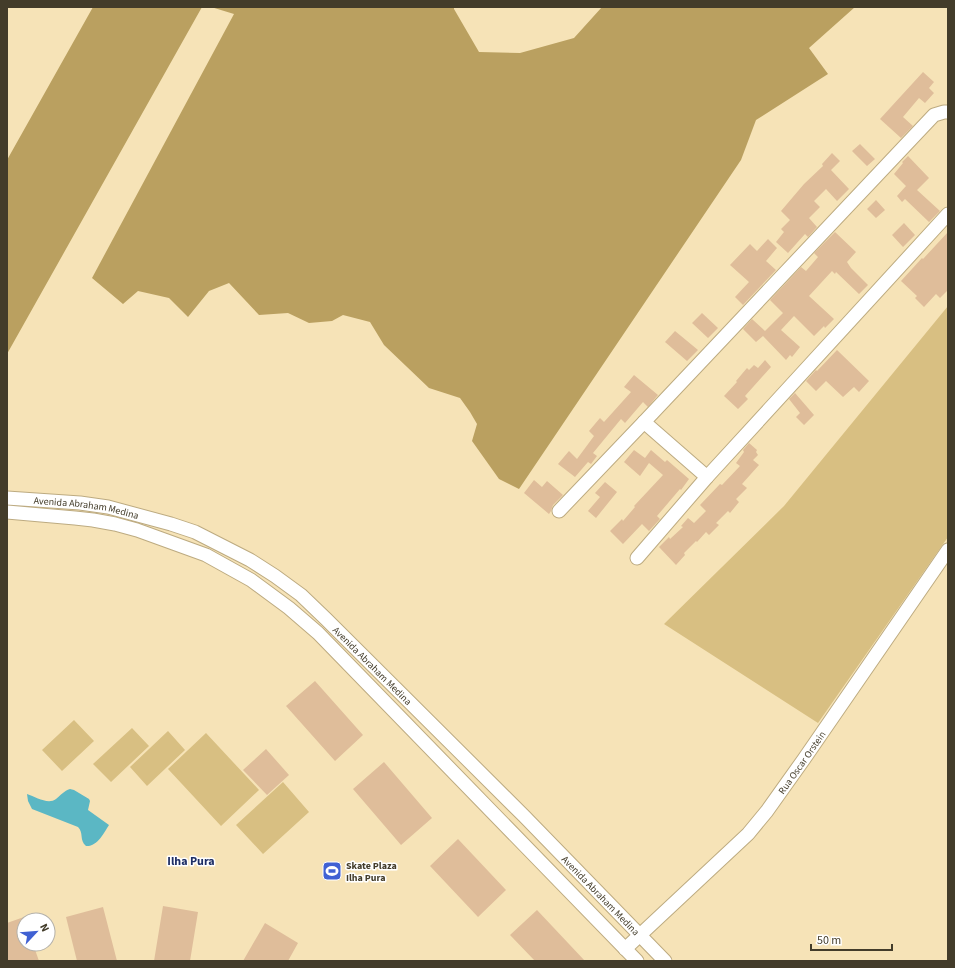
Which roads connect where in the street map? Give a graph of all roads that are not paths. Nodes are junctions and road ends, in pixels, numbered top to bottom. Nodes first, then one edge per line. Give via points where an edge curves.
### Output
1 (948, 112) edge
2 (948, 214) edge
3 (644, 422) junction
4 (707, 477) junction
5 (7, 498) edge
6 (559, 511) dead end
7 (7, 512) edge
8 (948, 550) edge
9 (637, 558) dead end
10 (390, 683) junction
11 (377, 693) junction
12 (406, 699) junction
13 (394, 711) junction
14 (640, 935) junction
15 (625, 949) junction
16 (637, 961) edge
17 (665, 961) edge

1 - 3 street via 934,115
2 - 4 street
3 - 4 street
3 - 6 street
4 - 9 street
5 - 10 street, Avenida Abraham Medina via 108,507 171,524 218,543 250,560 300,595
7 - 11 street, Avenida Abraham Medina via 115,524 206,555 251,580 289,608 318,633
8 - 14 street, Rua Oscar Orstein via 767,811 748,834
10 - 11 street via 391,687 386,693
10 - 12 street, Avenida Abraham Medina
11 - 13 street, Avenida Abraham Medina
12 - 13 street via 397,700
12 - 14 street, Avenida Abraham Medina
13 - 15 street, Avenida Abraham Medina
14 - 15 street, Rua Oscar Orstein
14 - 17 street, Avenida Abraham Medina
15 - 16 street, Avenida Abraham Medina

